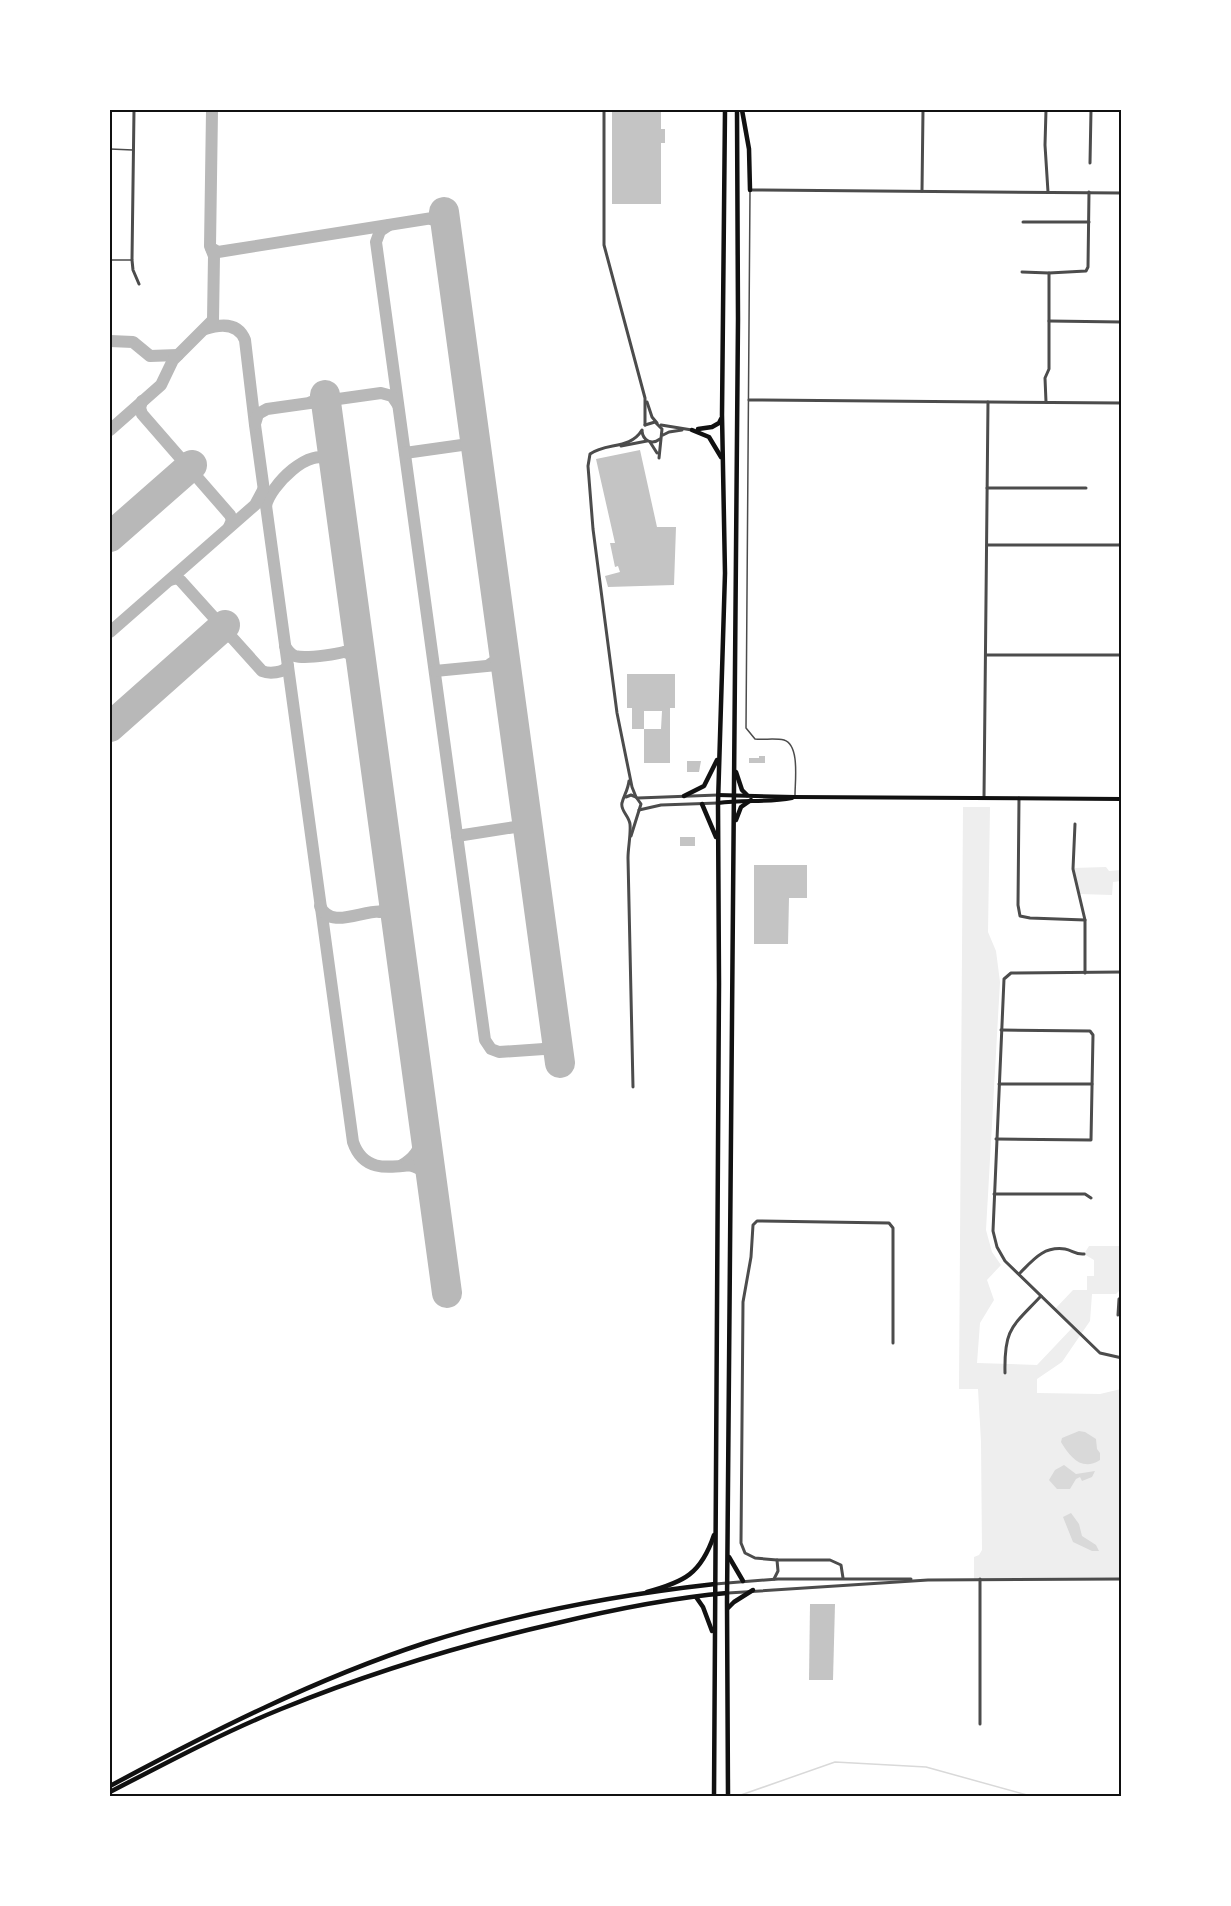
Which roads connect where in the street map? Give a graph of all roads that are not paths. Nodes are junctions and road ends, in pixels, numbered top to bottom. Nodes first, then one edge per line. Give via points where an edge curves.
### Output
1 (134, 110) edge
2 (604, 110) edge
3 (725, 110) edge
4 (737, 110) edge
5 (742, 110) edge
6 (922, 110) edge
7 (1046, 110) edge
8 (1091, 110) edge
9 (110, 149) edge
10 (134, 150) junction
11 (1090, 163) dead end
12 (750, 190) junction
13 (922, 191) junction
14 (1048, 192) junction
15 (1089, 192) junction
16 (1122, 193) edge
17 (1023, 222) dead end
18 (1089, 222) junction
19 (110, 260) edge
20 (132, 261) junction
21 (1022, 272) dead end
22 (1049, 273) junction
23 (139, 284) dead end
24 (1049, 321) junction
25 (1122, 322) edge
26 (645, 398) junction
27 (749, 400) junction
28 (988, 402) junction
29 (1046, 402) junction
30 (1122, 403) edge
31 (722, 415) junction
32 (658, 424) junction
33 (645, 425) junction
34 (642, 430) junction
35 (691, 430) junction
36 (660, 438) junction
37 (649, 441) junction
38 (619, 446) junction
39 (722, 459) junction
40 (987, 488) junction
41 (1086, 488) dead end
42 (1122, 543) edge
43 (987, 545) junction
44 (986, 655) junction
45 (1122, 655) edge
46 (719, 756) junction
47 (734, 767) junction
48 (630, 776) junction
49 (718, 795) junction
50 (684, 796) junction
51 (637, 797) junction
52 (795, 797) junction
53 (624, 798) junction
54 (734, 798) junction
55 (749, 798) junction
56 (984, 798) junction
57 (1019, 798) junction
58 (1122, 799) edge
59 (718, 803) junction
60 (702, 804) junction
61 (639, 811) junction
62 (627, 814) junction
63 (1075, 824) dead end
64 (734, 826) junction
65 (718, 842) junction
66 (629, 844) junction
67 (1085, 920) junction
68 (1122, 972) edge
69 (1085, 973) junction
70 (1001, 1030) junction
71 (999, 1084) junction
72 (1092, 1084) junction
73 (633, 1087) dead end
74 (996, 1139) junction
75 (994, 1194) junction
76 (1091, 1198) dead end
77 (1084, 1254) dead end
78 (1019, 1275) junction
79 (1041, 1296) junction
80 (1122, 1298) edge
81 (1118, 1315) dead end
82 (892, 1343) dead end
83 (1122, 1358) edge
84 (1005, 1373) dead end
85 (716, 1529) junction
86 (728, 1555) junction
87 (777, 1560) junction
88 (843, 1578) junction
89 (980, 1578) junction
90 (798, 1579) junction
91 (1122, 1579) edge
92 (774, 1580) junction
93 (928, 1580) junction
94 (742, 1581) junction
95 (728, 1582) junction
96 (714, 1584) junction
97 (842, 1585) junction
98 (798, 1588) junction
99 (753, 1590) junction
100 (646, 1592) junction
101 (728, 1593) junction
102 (714, 1594) junction
103 (696, 1597) junction
104 (727, 1610) junction
105 (713, 1633) junction
106 (350, 1671) junction
107 (368, 1677) junction
108 (342, 1686) junction
109 (980, 1724) dead end
110 (110, 1786) edge
111 (110, 1792) edge
112 (714, 1795) edge
113 (728, 1795) edge

1 - 10 street
2 - 26 street via 604,245
3 - 31 main road
4 - 47 main road
5 - 12 main road via 749,149
6 - 13 street
7 - 14 street
8 - 11 street
9 - 10 lane
10 - 20 street
12 - 13 street
12 - 27 lane
13 - 14 street
14 - 15 street
15 - 16 street
15 - 18 street
17 - 18 street
18 - 22 street via 1086,271
19 - 20 lane
20 - 23 street
21 - 22 street
22 - 24 street
24 - 25 street
24 - 29 street
26 - 32 street
26 - 33 street
27 - 28 street
27 - 52 lane via 746,728 754,739 784,740 792,746
28 - 29 street
28 - 40 street
29 - 30 street
31 - 35 main road via 712,428
31 - 39 main road
32 - 33 street
32 - 35 street
32 - 36 street
33 - 34 street
34 - 37 street
34 - 38 street via 633,440
35 - 36 street via 669,432
35 - 39 main road via 713,440
36 - 37 street
36 - 37 street via 659,458
37 - 38 street
38 - 48 street via 594,451 588,466 617,713
39 - 46 main road via 724,643
40 - 41 street
40 - 43 street
42 - 43 street
43 - 44 street
44 - 45 street
44 - 56 street
46 - 49 main road
46 - 50 main road via 704,786
47 - 54 main road
47 - 55 main road
48 - 51 street
48 - 53 street
49 - 50 street
49 - 54 main road
49 - 59 main road
50 - 51 street
51 - 53 street
51 - 61 street
52 - 55 main road
52 - 56 main road
53 - 62 street via 622,807
54 - 55 main road
54 - 59 main road
54 - 64 main road
55 - 64 main road
56 - 57 main road
57 - 58 main road
57 - 67 street via 1020,916
59 - 60 street
59 - 65 main road
60 - 61 street via 661,805
60 - 65 main road
61 - 62 street
61 - 66 street
62 - 66 street
63 - 67 street via 1073,870
64 - 86 main road
65 - 85 main road
66 - 73 street
67 - 69 street
68 - 69 street
69 - 70 street via 1006,975
70 - 71 street
70 - 72 street via 1090,1031
71 - 72 street
71 - 74 street
72 - 74 street via 1091,1140
74 - 75 street
75 - 76 street via 1085,1194
75 - 78 street via 993,1231 997,1247
77 - 78 street via 1050,1249 1035,1257
78 - 79 street
79 - 83 street via 1100,1353
79 - 84 street via 1006,1338
80 - 81 street
82 - 87 street via 893,1228 889,1222 753,1224 743,1302 741,1544 745,1553 755,1558
85 - 96 main road
85 - 100 main road via 696,1570 681,1581
86 - 94 main road
86 - 95 main road
87 - 88 street via 830,1560 841,1565
87 - 92 street
88 - 90 street
88 - 93 street
88 - 97 street
89 - 91 street
89 - 93 street
89 - 109 street
90 - 92 street
90 - 98 street
92 - 94 street
93 - 97 street
94 - 95 street
95 - 96 street
95 - 101 main road
96 - 100 main road
96 - 102 main road
97 - 98 street
98 - 99 street
99 - 101 street
99 - 104 main road
100 - 106 main road via 583,1602 487,1625
101 - 102 main road
101 - 104 main road
102 - 103 main road
102 - 105 main road
103 - 105 main road
103 - 107 main road via 608,1611 488,1639
104 - 113 main road
105 - 112 main road
106 - 107 main road
106 - 108 main road
106 - 110 main road via 265,1707
107 - 108 main road
108 - 111 main road via 179,1756

